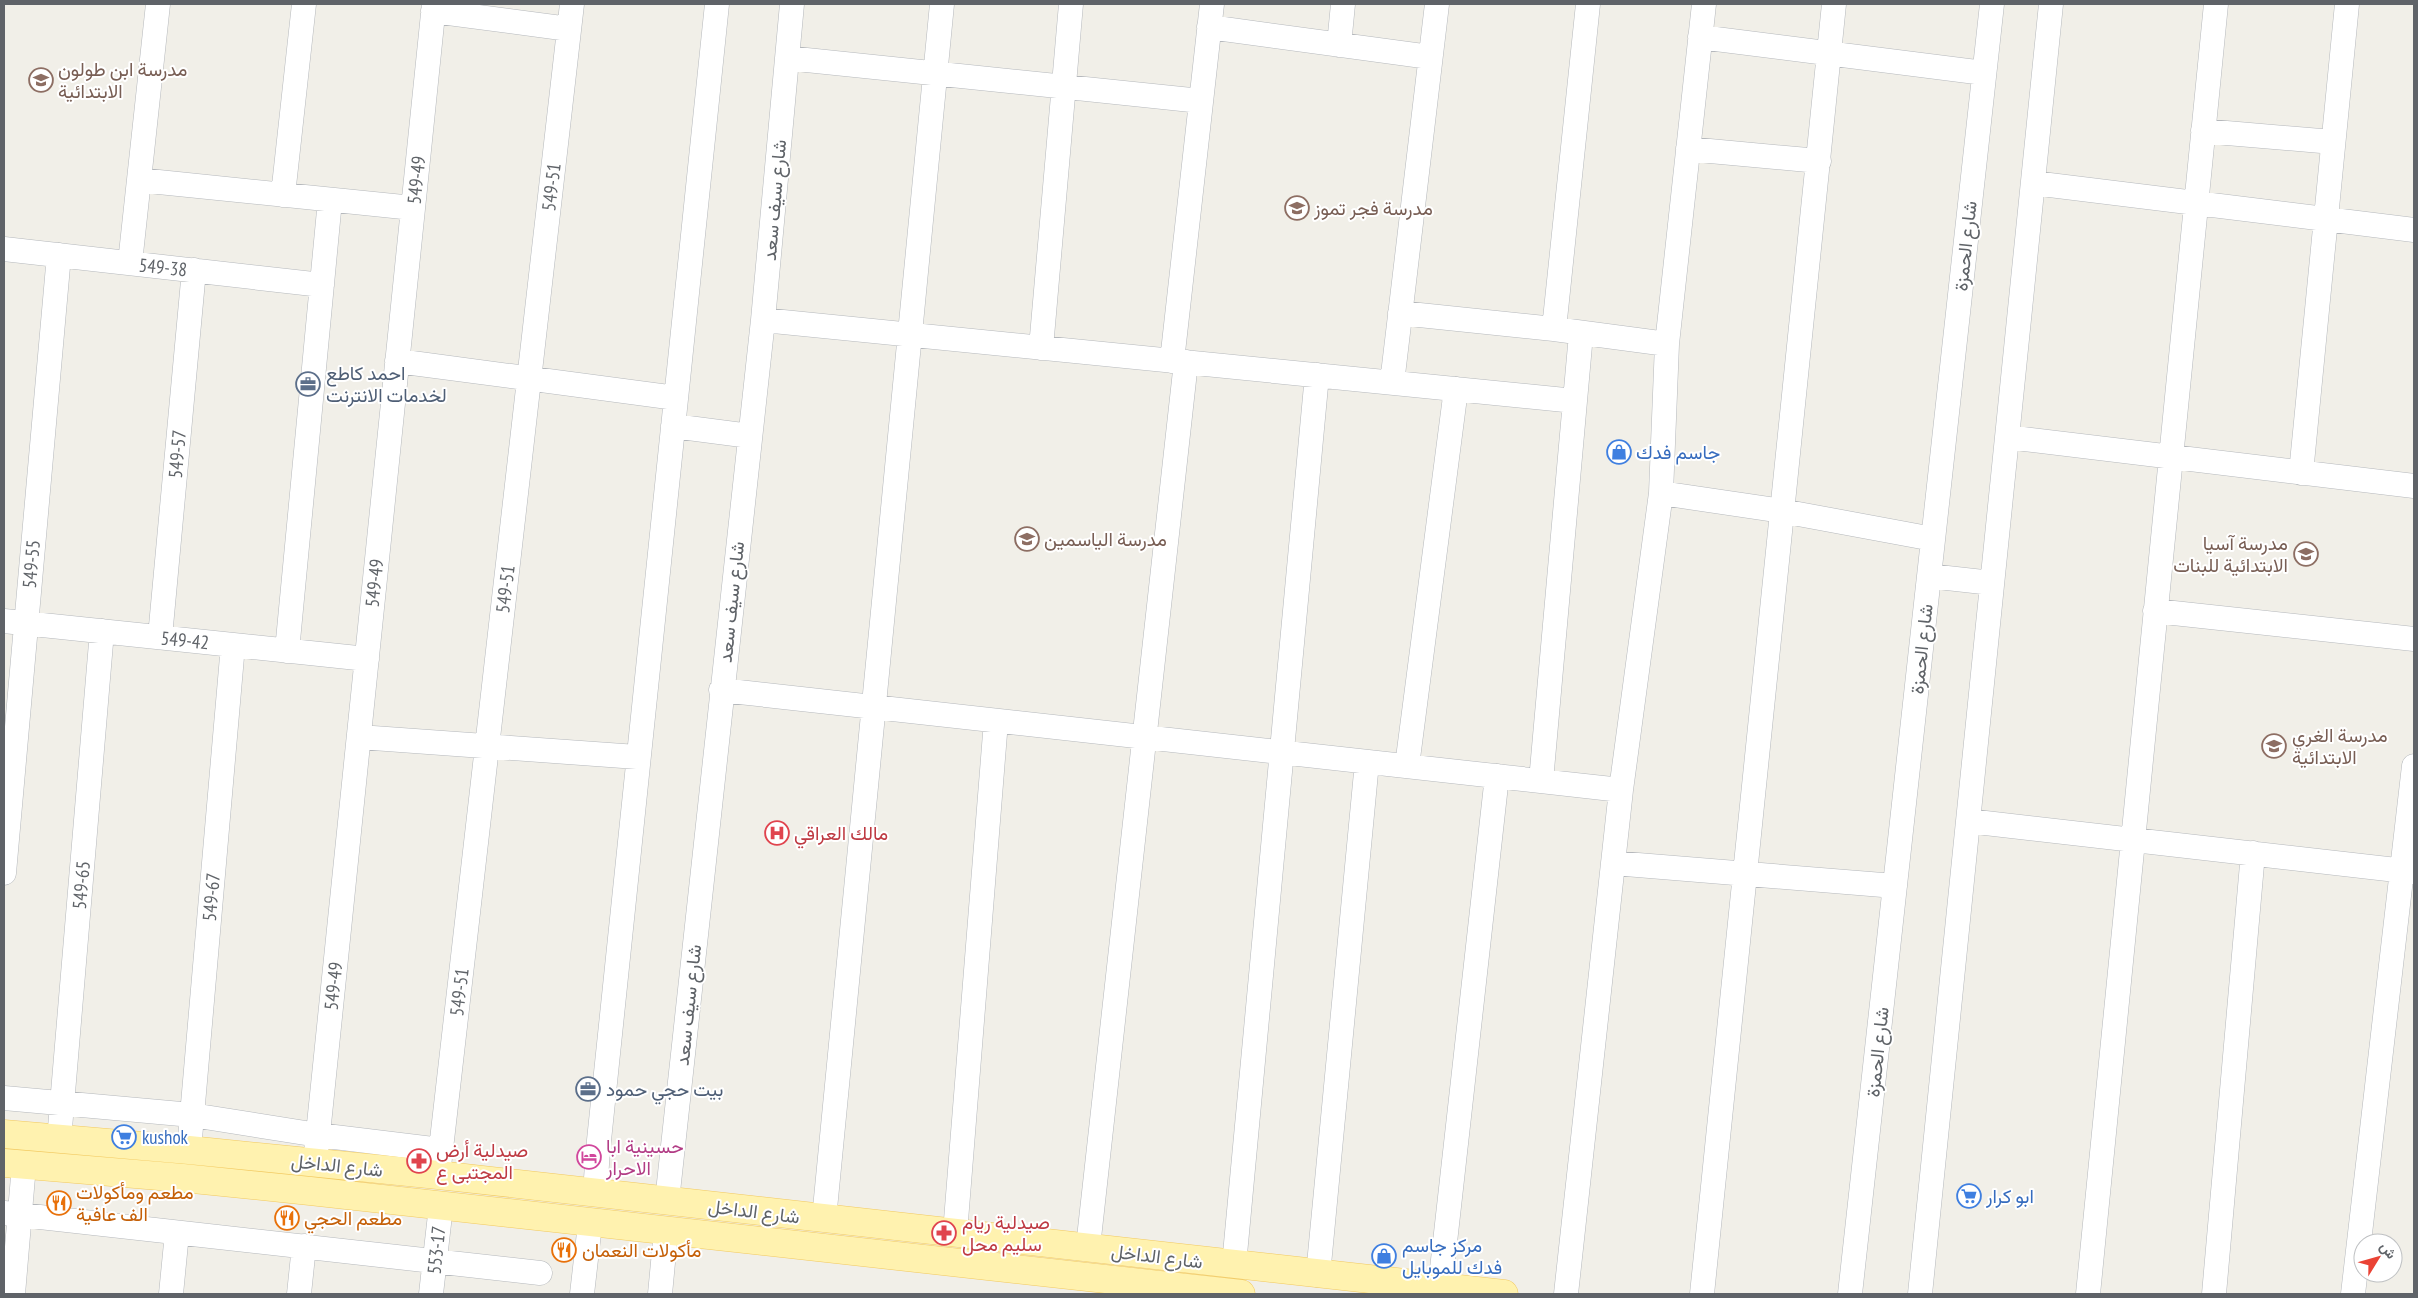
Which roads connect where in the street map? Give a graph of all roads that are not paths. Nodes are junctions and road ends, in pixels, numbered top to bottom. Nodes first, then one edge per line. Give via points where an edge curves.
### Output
1 (158, 4) edge
2 (304, 4) edge
3 (572, 4) edge
4 (717, 4) edge
5 (792, 4) edge
6 (942, 4) edge
7 (1071, 4) edge
8 (1212, 4) edge
9 (1343, 4) edge
10 (1437, 4) edge
11 (1588, 4) edge
12 (1704, 4) edge
13 (1834, 4) edge
14 (1992, 4) edge
15 (2052, 4) edge
16 (2216, 4) edge
17 (2347, 4) edge
18 (434, 7) edge
19 (1209, 27) junction
20 (569, 29) junction
21 (1700, 37) junction
22 (1339, 45) junction
23 (1830, 54) junction
24 (1430, 57) junction
25 (787, 58) junction
26 (1984, 73) junction
27 (935, 74) junction
28 (1063, 87) junction
29 (1201, 101) junction
30 (2203, 130) junction
31 (2333, 142) junction
32 (1688, 149) junction
33 (1818, 161) junction
34 (139, 180) junction
35 (2033, 183) junction
36 (283, 195) junction
37 (330, 200) junction
38 (2196, 203) junction
39 (413, 208) junction
40 (2326, 219) junction
41 (2414, 230) edge
42 (4, 249) edge
43 (59, 255) junction
44 (130, 263) junction
45 (194, 270) junction
46 (322, 285) junction
47 (1400, 313) junction
48 (763, 320) junction
49 (1554, 329) junction
50 (1581, 334) junction
51 (909, 335) junction
52 (1668, 344) junction
53 (1041, 348) junction
54 (397, 362) junction
55 (1179, 362) junction
56 (1317, 375) junction
57 (529, 378) junction
58 (1392, 383) junction
59 (1456, 389) junction
60 (676, 398) junction
61 (1575, 401) junction
62 (673, 426) junction
63 (750, 436) junction
64 (2007, 437) junction
65 (2171, 457) junction
66 (2301, 473) junction
67 (2414, 486) edge
68 (1661, 493) junction
69 (1782, 511) junction
70 (1933, 539) junction
71 (1929, 576) junction
72 (1992, 583) junction
73 (2155, 611) junction
74 (15, 622) edge
75 (102, 631) junction
76 (160, 637) junction
77 (2414, 639) edge
78 (234, 645) junction
79 (287, 650) junction
80 (367, 659) junction
81 (721, 690) junction
82 (872, 707) junction
83 (996, 720) junction
84 (359, 736) junction
85 (1146, 737) junction
86 (487, 746) junction
87 (1282, 752) junction
88 (637, 757) junction
89 (1367, 762) junction
90 (1407, 766) junction
91 (2414, 766) edge
92 (1497, 776) junction
93 (1541, 781) junction
94 (1621, 790) junction
95 (1968, 821) junction
96 (2132, 839) junction
97 (2253, 853) junction
98 (1613, 863) junction
99 (2408, 871) edge
100 (4, 873) edge
101 (1744, 874) junction
102 (1895, 886) junction
103 (4, 1098) edge
104 (62, 1105) junction
105 (192, 1115) junction
106 (4, 1134) edge
107 (318, 1135) junction
108 (60, 1140) junction
109 (189, 1150) junction
110 (439, 1162) junction
111 (315, 1163) junction
112 (14, 1164) edge
113 (596, 1192) junction
114 (667, 1201) junction
115 (441, 1206) junction
116 (12, 1214) edge
117 (824, 1219) junction
118 (590, 1224) junction
119 (666, 1231) junction
120 (178, 1232) junction
121 (955, 1233) junction
122 (304, 1246) junction
123 (1088, 1247) junction
124 (435, 1261) junction
125 (1234, 1265) junction
126 (540, 1272) dead end
127 (1318, 1275) junction
128 (1440, 1287) junction
129 (13, 1294) edge
130 (171, 1294) edge
131 (299, 1294) edge
132 (431, 1294) edge
133 (582, 1294) edge
134 (660, 1294) edge
135 (1241, 1294) edge
136 (1504, 1294) edge
137 (1566, 1294) edge
138 (1702, 1294) edge
139 (1850, 1294) edge
140 (1920, 1294) edge
141 (2088, 1294) edge
142 (2214, 1294) edge
143 (2353, 1294) edge

1 - 34 street
2 - 36 street
3 - 20 street, 549-51
4 - 60 street
5 - 25 street, شارع سيف سعد
6 - 27 street
7 - 28 street
8 - 19 street
9 - 22 street
10 - 24 street
11 - 49 street
12 - 21 street
13 - 23 street
14 - 26 street, شارع الحمزة
15 - 35 street
16 - 30 street
17 - 31 street
18 - 20 street
18 - 39 street, 549-49
19 - 22 street
19 - 29 street
20 - 57 street, 549-51
21 - 23 street
21 - 32 street
22 - 24 street
23 - 26 street
23 - 33 street
24 - 47 street
25 - 27 street
25 - 48 street, شارع سيف سعد
26 - 70 street, شارع الحمزة
27 - 28 street
27 - 51 street
28 - 29 street
28 - 53 street
29 - 55 street
30 - 31 street
30 - 38 street
31 - 40 street
32 - 33 street
32 - 52 street
33 - 69 street
34 - 36 street
34 - 44 street
35 - 38 street
35 - 64 street
36 - 37 street
37 - 39 street
37 - 46 street
38 - 40 street
38 - 65 street
39 - 54 street, 549-49
40 - 41 street
40 - 66 street
42 - 43 street, 549-38
43 - 44 street, 549-38
43 - 74 street, 549-55
44 - 45 street, 549-38
45 - 46 street, 549-38
45 - 76 street, 549-57
46 - 79 street
47 - 49 street
47 - 58 street
48 - 51 street
48 - 63 street, شارع سيف سعد
49 - 50 street
50 - 52 street
50 - 61 street
51 - 53 street
51 - 82 street
52 - 68 street
53 - 55 street
54 - 57 street
54 - 80 street, 549-49
55 - 56 street
55 - 85 street
56 - 58 street
56 - 87 street
57 - 60 street
57 - 86 street, 549-51
58 - 59 street
59 - 61 street
59 - 90 street
60 - 62 street
61 - 93 street
62 - 63 street
62 - 88 street
63 - 81 street, شارع سيف سعد
64 - 65 street
64 - 72 street
65 - 66 street
65 - 73 street
66 - 67 street
68 - 69 street
68 - 94 street
69 - 70 street
69 - 101 street
70 - 71 street, شارع الحمزة
71 - 72 street
71 - 102 street, شارع الحمزة
72 - 95 street
73 - 77 street
73 - 96 street
74 - 75 street, 549-42
74 - 100 street, 549-55
75 - 76 street, 549-42
75 - 104 street, 549-65
76 - 78 street, 549-42
78 - 79 street, 549-42
78 - 105 street, 549-67
79 - 80 street, 549-42
80 - 84 street, 549-49
81 - 82 street
81 - 114 street, شارع سيف سعد
82 - 83 street
82 - 117 street
83 - 85 street
83 - 121 street
84 - 86 street
84 - 107 street, 549-49
85 - 87 street
85 - 123 street
86 - 88 street
86 - 110 street, 549-51
87 - 89 street
87 - 125 street
88 - 113 street
89 - 90 street
89 - 127 street
90 - 92 street
91 - 99 street
92 - 93 street
92 - 128 street
93 - 94 street
94 - 98 street
95 - 96 street
95 - 140 street
96 - 97 street
96 - 141 street
97 - 99 street
97 - 142 street
98 - 101 street
98 - 137 street
99 - 143 street
101 - 102 street
101 - 138 street
102 - 139 street, شارع الحمزة
103 - 104 street
104 - 105 street
104 - 108 street, 549-65
105 - 107 street
105 - 109 street, 549-67
106 - 108 main road, شارع الداخل
107 - 110 street
107 - 111 street, 549-49
108 - 109 main road, شارع الداخل
109 - 111 main road, شارع الداخل
110 - 111 main road, شارع الداخل
110 - 113 main road, شارع الداخل
112 - 115 main road, شارع الداخل via 183,1178
112 - 116 street
113 - 114 main road, شارع الداخل
114 - 117 main road, شارع الداخل
115 - 118 main road, شارع الداخل
115 - 124 street, 553-17
116 - 120 street
116 - 129 street
117 - 121 main road, شارع الداخل
118 - 119 main road, شارع الداخل
118 - 133 street
119 - 134 street
119 - 135 main road, شارع الداخل
120 - 122 street
120 - 130 street
121 - 123 main road, شارع الداخل
122 - 124 street
122 - 131 street
123 - 125 main road, شارع الداخل
124 - 126 street
124 - 132 street, 553-17
125 - 127 main road, شارع الداخل
127 - 128 main road, شارع الداخل
128 - 136 main road, شارع الداخل

